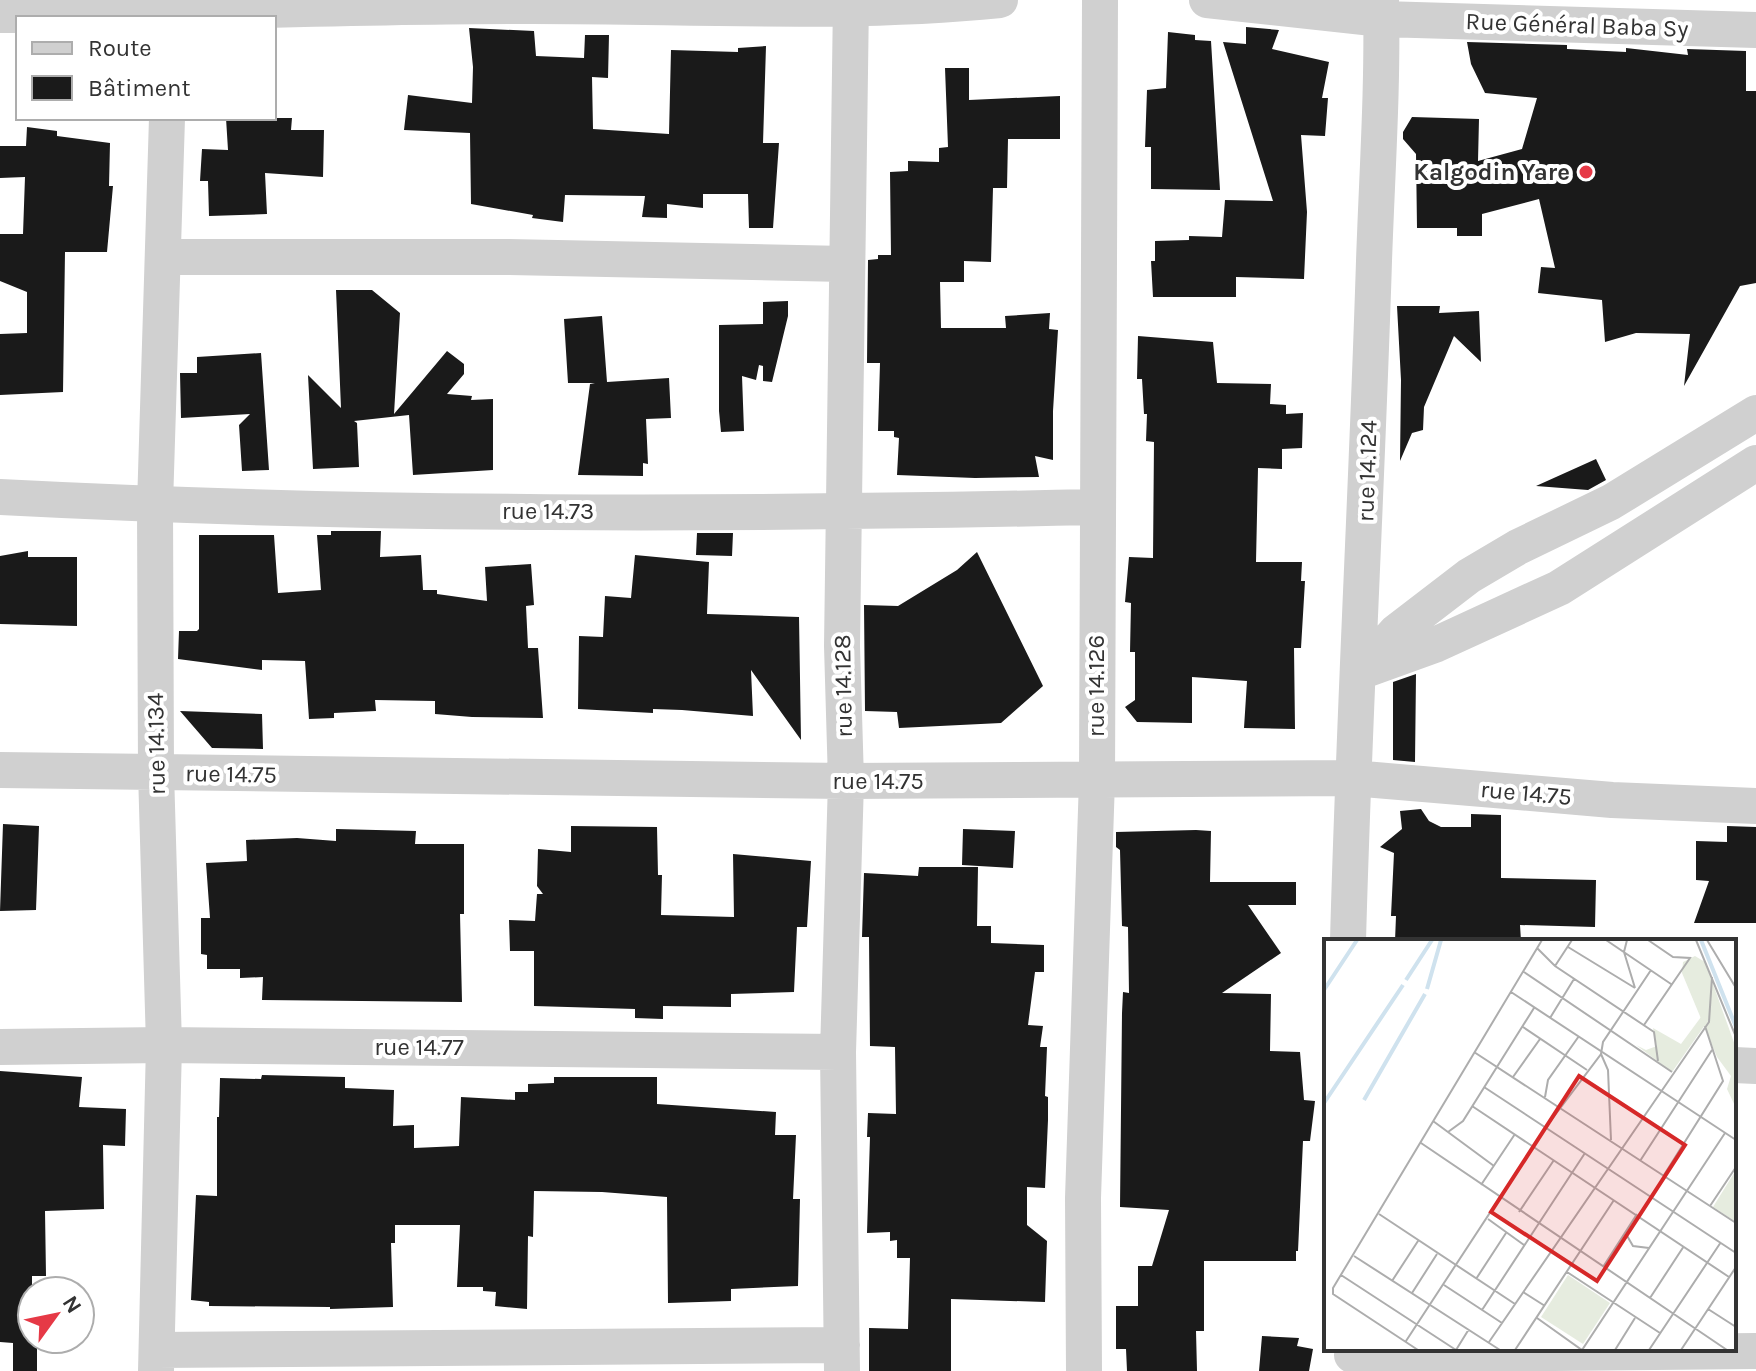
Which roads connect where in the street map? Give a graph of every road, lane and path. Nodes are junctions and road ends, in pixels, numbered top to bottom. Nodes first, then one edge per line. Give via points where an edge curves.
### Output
1 (1000, 0) edge
2 (1100, 0) edge
3 (1207, 0) edge
4 (1245, 1) edge
5 (851, 4) edge
6 (1381, 9) edge
7 (170, 11) edge
8 (0, 15) edge
9 (1756, 30) edge
10 (167, 120) edge
11 (164, 257) junction
12 (845, 264) junction
13 (1756, 413) edge
14 (1756, 463) edge
15 (0, 497) edge
16 (155, 505) junction
17 (1096, 507) junction
18 (843, 513) junction
19 (1360, 672) junction
20 (0, 770) edge
21 (156, 772) junction
22 (1352, 778) junction
23 (1097, 780) junction
24 (846, 781) junction
25 (1756, 806) edge
26 (1348, 939) edge
27 (164, 1045) junction
28 (0, 1047) edge
29 (838, 1052) junction
30 (1736, 1065) edge
31 (1756, 1066) edge
32 (1756, 1351) edge
33 (842, 1358) edge
34 (1352, 1358) edge
35 (590, 1359) edge
36 (156, 1361) edge
37 (1084, 1371) edge

1 - 5 street
2 - 17 street, rue 14.126
3 - 4 street, Rue Général Baba Sy
4 - 6 street, Rue Général Baba Sy via 1295,11
5 - 7 street
5 - 12 street, rue 14.128
6 - 9 street, Rue Général Baba Sy
6 - 19 street, rue 14.124
7 - 8 street
10 - 11 street, rue 14.134
11 - 12 street
11 - 16 street, rue 14.134
12 - 18 street, rue 14.128
13 - 19 street via 1611,502 1469,576 1396,632
14 - 19 street via 1559,588 1437,644
15 - 16 street, rue 14.73
16 - 18 street, rue 14.73
16 - 21 street, rue 14.134
17 - 18 street, rue 14.73
17 - 23 street, rue 14.126
18 - 24 street, rue 14.128
19 - 22 street, rue 14.124
20 - 21 street, rue 14.75
21 - 24 street, rue 14.75
21 - 27 street, rue 14.134
22 - 23 street, rue 14.75
22 - 25 street, rue 14.75
22 - 26 street, rue 14.124
23 - 24 street, rue 14.75
23 - 37 street, rue 14.126 via 1083,1198
24 - 29 street, rue 14.128
27 - 28 street, rue 14.77
27 - 29 street, rue 14.77
27 - 36 street, rue 14.134
29 - 33 street, rue 14.128
30 - 31 street
32 - 34 street
33 - 35 street
35 - 36 street

